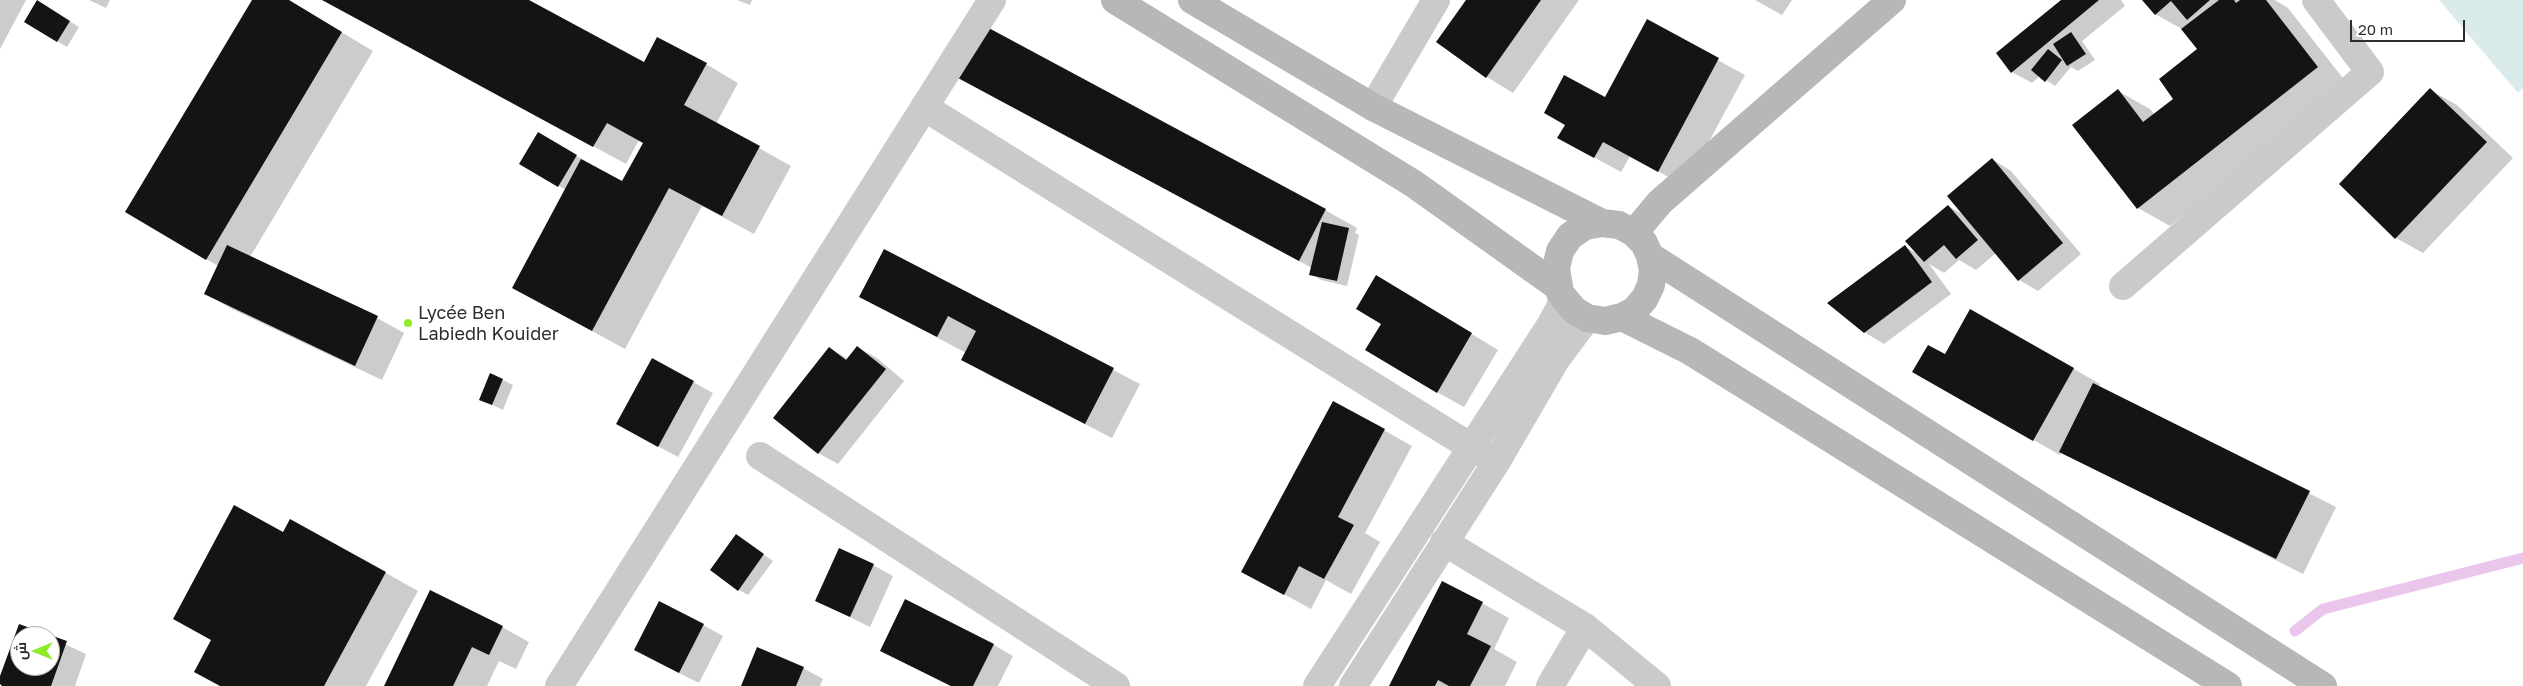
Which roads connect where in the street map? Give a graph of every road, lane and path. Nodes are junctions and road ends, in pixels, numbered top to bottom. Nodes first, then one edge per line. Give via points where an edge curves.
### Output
1 (992, 0) edge
2 (1115, 0) edge
3 (1192, 0) edge
4 (1436, 0) edge
5 (1892, 0) edge
6 (2316, 0) edge
7 (1373, 106) junction
8 (924, 107) junction
9 (1602, 223) junction
10 (1634, 233) junction
11 (1650, 256) junction
12 (2123, 286) dead end
13 (1561, 293) junction
14 (1622, 317) junction
15 (1587, 318) junction
16 (1470, 447) junction
17 (760, 456) dead end
18 (1497, 461) junction
19 (1444, 542) junction
20 (1585, 627) junction
21 (559, 686) edge
22 (1116, 686) edge
23 (1317, 686) edge
24 (1353, 686) edge
25 (1550, 686) edge
26 (1656, 686) edge
27 (2228, 686) edge
28 (2323, 686) edge

1 - 8 street
2 - 13 main road via 1414,184
3 - 7 main road
4 - 7 street
5 - 10 main road via 1660,202
6 - 12 street via 2370,72
7 - 9 main road
8 - 16 street
8 - 21 street
9 - 10 main road via 1620,225
9 - 13 main road via 1585,226 1570,236 1560,251 1556,268
10 - 11 main road
11 - 14 main road via 1652,285 1635,310
11 - 28 main road
13 - 15 main road via 1574,310
13 - 16 street via 1551,324
14 - 15 main road via 1605,321
14 - 27 main road via 1690,352
15 - 18 street via 1558,358
16 - 18 street
16 - 23 street
17 - 22 street
18 - 19 street
19 - 20 street
19 - 24 street
20 - 25 street
20 - 26 street

